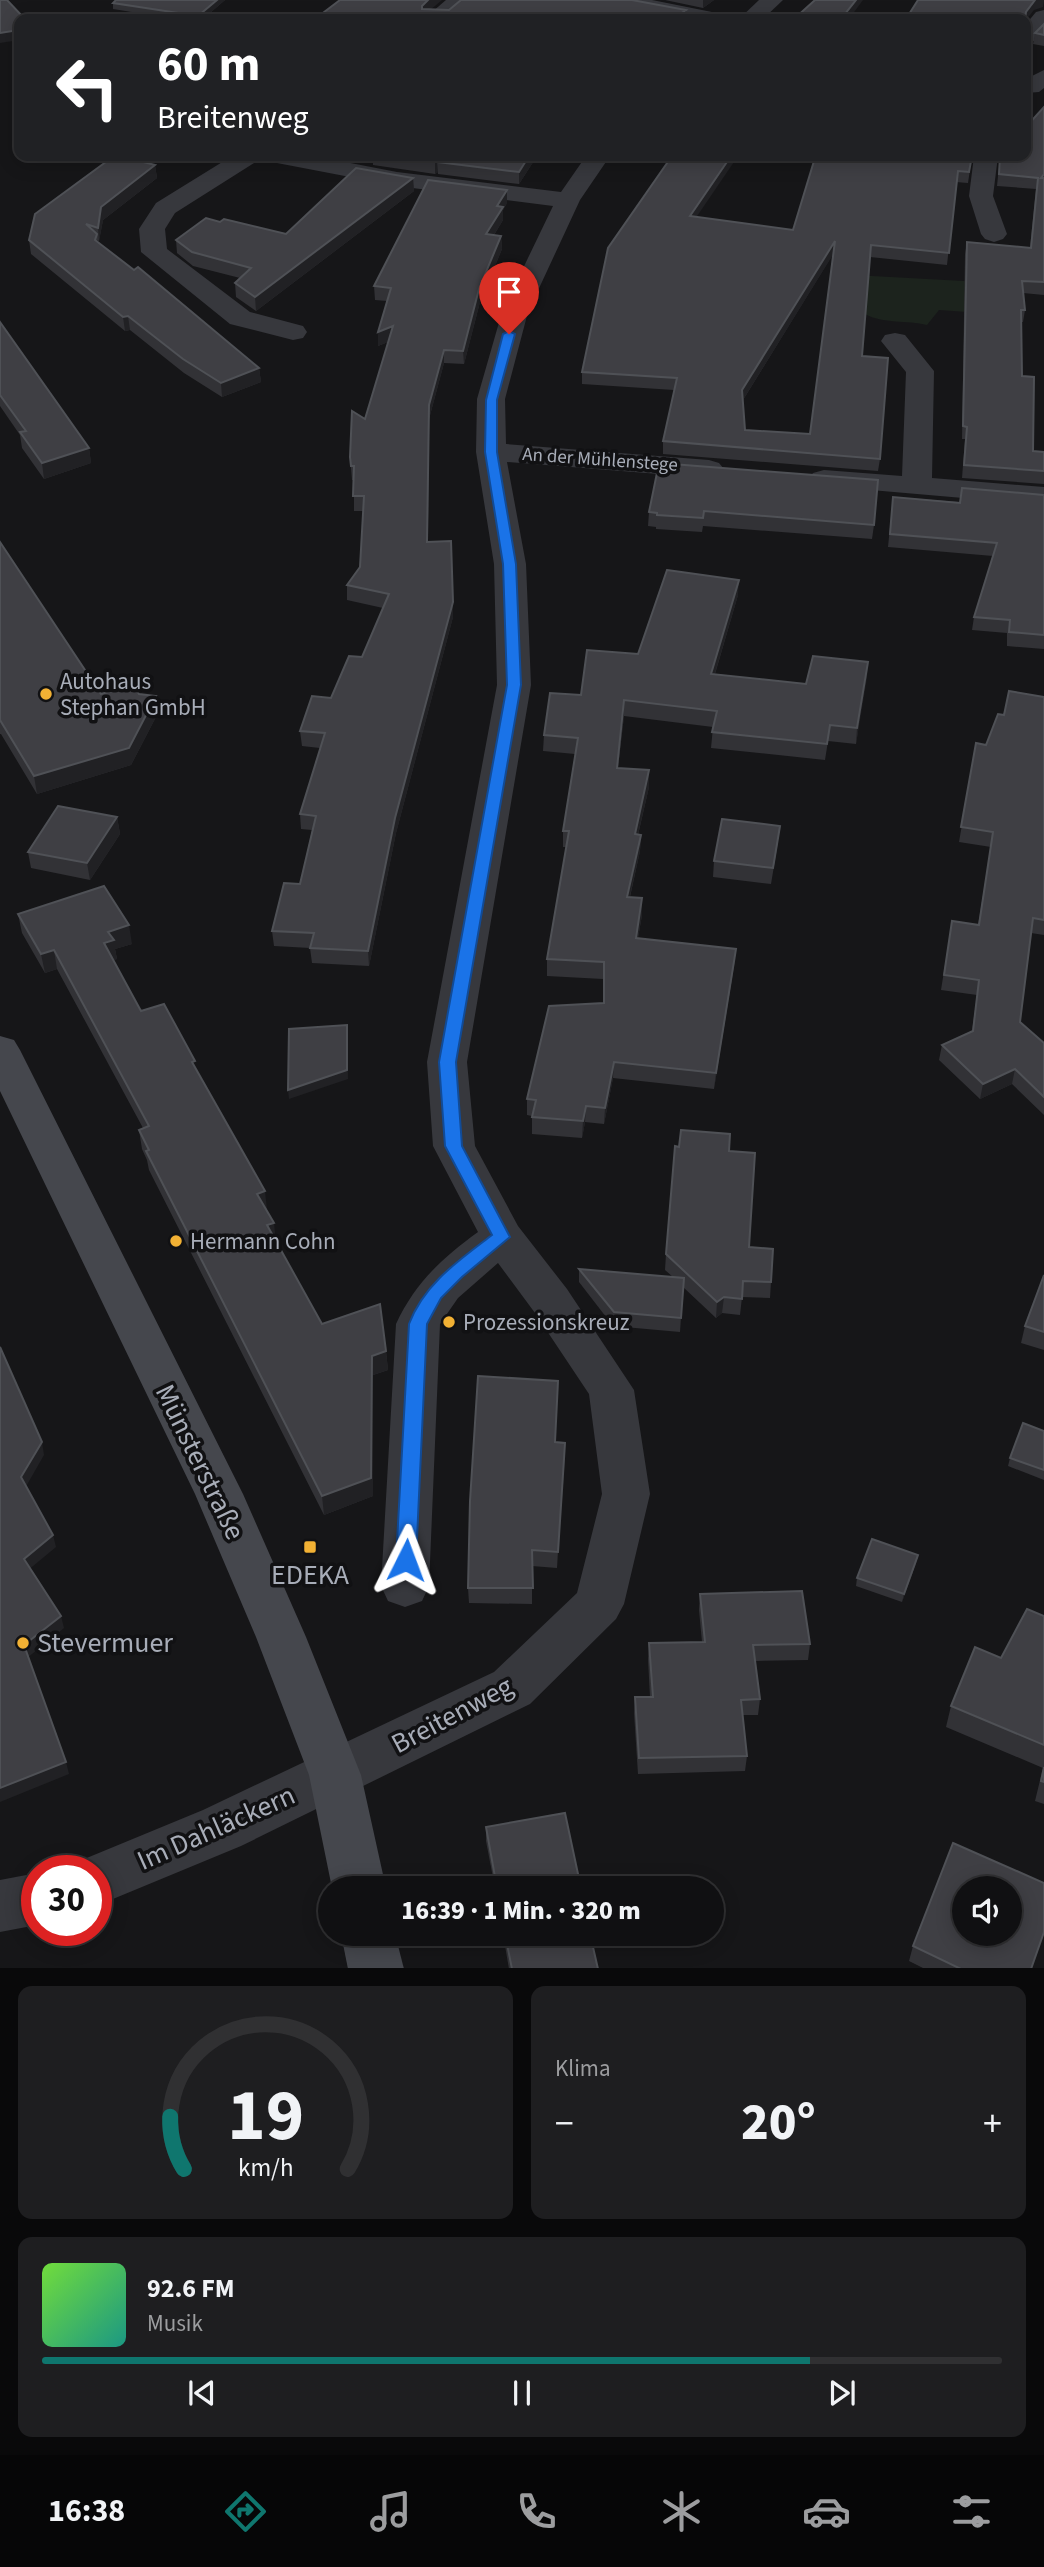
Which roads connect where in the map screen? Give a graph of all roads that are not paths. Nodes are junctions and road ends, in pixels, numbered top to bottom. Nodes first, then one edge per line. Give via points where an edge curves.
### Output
1 (460, 0) edge
2 (620, 0) edge
3 (772, 0) edge
4 (442, 14) edge
5 (689, 14) edge
6 (756, 14) edge
7 (1044, 17) edge
8 (1031, 31) edge
9 (240, 161) edge
10 (304, 161) edge
11 (595, 161) edge
12 (985, 161) edge
13 (568, 200) junction
14 (993, 234) dead end
15 (293, 332) dead end
16 (895, 341) dead end
17 (491, 452) junction
18 (737, 472) edge
19 (793, 476) edge
20 (918, 487) junction
21 (1044, 496) edge
22 (0, 1051) edge
23 (502, 1237) junction
24 (405, 1587) dead end
25 (335, 1774) junction
26 (112, 1873) edge
27 (356, 1876) edge
28 (21, 1902) edge
29 (0, 1906) edge
30 (371, 1946) edge
31 (376, 1968) edge

1 - 4 street
2 - 5 street
3 - 6 street
7 - 8 street
9 - 15 street via 166,208 152,229 154,252 240,318
10 - 13 street via 397,179
11 - 13 street, Breitenweg
12 - 14 street via 981,195
13 - 17 street, Breitenweg via 515,312 491,400
16 - 20 street via 920,371
17 - 18 street, An der Mühlenstege
17 - 23 street, Breitenweg via 510,564 514,685 447,1062 454,1146
19 - 20 street
20 - 21 street
22 - 25 main road, Münsterstraße via 219,1494
23 - 24 street via 435,1293 418,1324
23 - 25 street, Breitenweg via 611,1390 626,1494 599,1604 512,1688
25 - 26 street, Im Dahläckern
25 - 27 main road, Münsterstraße
28 - 29 street
30 - 31 main road

